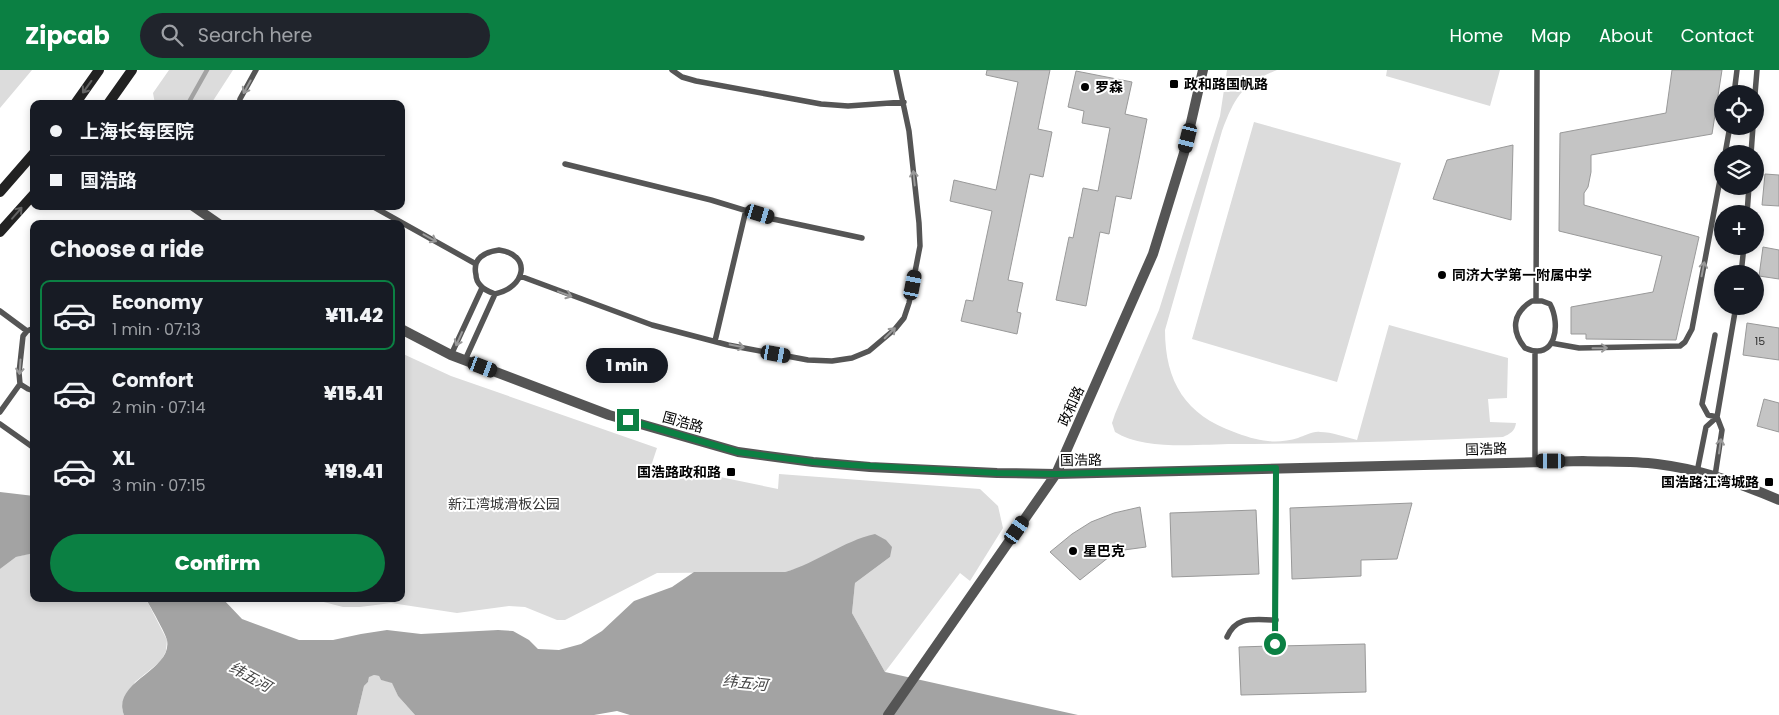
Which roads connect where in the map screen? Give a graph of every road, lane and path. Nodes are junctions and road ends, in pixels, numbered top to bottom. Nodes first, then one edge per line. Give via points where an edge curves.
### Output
1 (99, 70) edge
2 (132, 70) edge
3 (256, 70) edge
4 (672, 70) edge
5 (896, 70) edge
6 (1203, 70) edge
7 (1537, 70) edge
8 (1737, 70) edge
9 (1756, 70) edge
10 (1735, 85) edge
11 (1755, 85) edge
12 (78, 100) edge
13 (111, 100) edge
14 (240, 100) edge
15 (904, 102) junction
16 (30, 158) edge
17 (565, 164) dead end
18 (0, 192) edge
19 (1717, 195) edge
20 (30, 198) edge
21 (199, 210) edge
22 (379, 210) edge
23 (746, 210) junction
24 (213, 220) edge
25 (397, 220) edge
26 (405, 224) edge
27 (0, 232) edge
28 (862, 238) dead end
29 (476, 264) junction
30 (520, 276) junction
31 (482, 288) junction
32 (495, 294) junction
33 (1536, 301) junction
34 (0, 311) edge
35 (1734, 315) edge
36 (30, 328) edge
37 (30, 330) edge
38 (405, 331) edge
39 (1715, 335) dead end
40 (715, 341) junction
41 (1552, 344) junction
42 (1535, 351) junction
43 (451, 355) junction
44 (465, 360) junction
45 (20, 384) junction
46 (30, 390) edge
47 (0, 412) edge
48 (1708, 415) junction
49 (1717, 417) junction
50 (0, 424) edge
51 (1706, 427) junction
52 (30, 445) edge
53 (1535, 461) junction
54 (1276, 468) junction
55 (1697, 472) junction
56 (1056, 474) junction
57 (1715, 476) junction
58 (1779, 500) edge
59 (1276, 620) junction
60 (1227, 637) dead end
61 (1275, 644) dead end
62 (888, 715) edge

1 -> 12 main road
2 - 13 main road
3 -> 14 lane
4 - 15 lane via 696,81 821,104 848,106
5 - 15 lane
6 - 56 street, 政和路 via 1184,153 1153,254
7 - 33 lane
8 - 10 lane
9 - 11 lane
40 -> 15 lane via 808,360 832,361 869,351 904,318 920,246
16 - 18 main road
17 - 23 lane
41 -> 19 lane via 1579,348 1680,346 1685,342 1692,329
27 -> 20 main road
21 - 24 street
22 -> 25 lane
23 - 28 lane
23 - 40 lane
26 -> 29 lane
29 - 30 lane via 479,257 488,252 509,251 520,263
29 - 31 lane via 477,280
30 - 32 lane via 512,288
30 -> 40 lane via 625,316
31 - 32 lane
31 -> 43 lane
32 - 44 lane
33 - 41 lane via 1550,304 1554,311
33 - 42 lane via 1523,306 1516,321 1517,336 1525,348
34 - 36 lane
35 - 49 lane
37 -> 45 lane via 23,336
38 - 43 street, 国浩路
39 - 48 lane via 1702,404
41 - 42 lane
42 - 53 lane
43 - 44 street, 国浩路
44 - 56 street, 国浩路 via 609,415 738,452 870,466
45 - 46 lane
45 - 47 lane
48 - 49 lane
48 - 51 lane
49 - 51 lane
57 -> 49 lane via 1722,430
50 - 52 lane
51 - 55 lane
53 - 54 street, 国浩路
53 - 55 street, 国浩路 via 1657,464
54 - 56 street, 国浩路
54 - 59 lane
55 - 57 street, 国浩路
56 - 62 street, 政和路
57 - 58 street, 国浩路
59 - 60 lane via 1245,620 1236,624
59 - 61 lane

